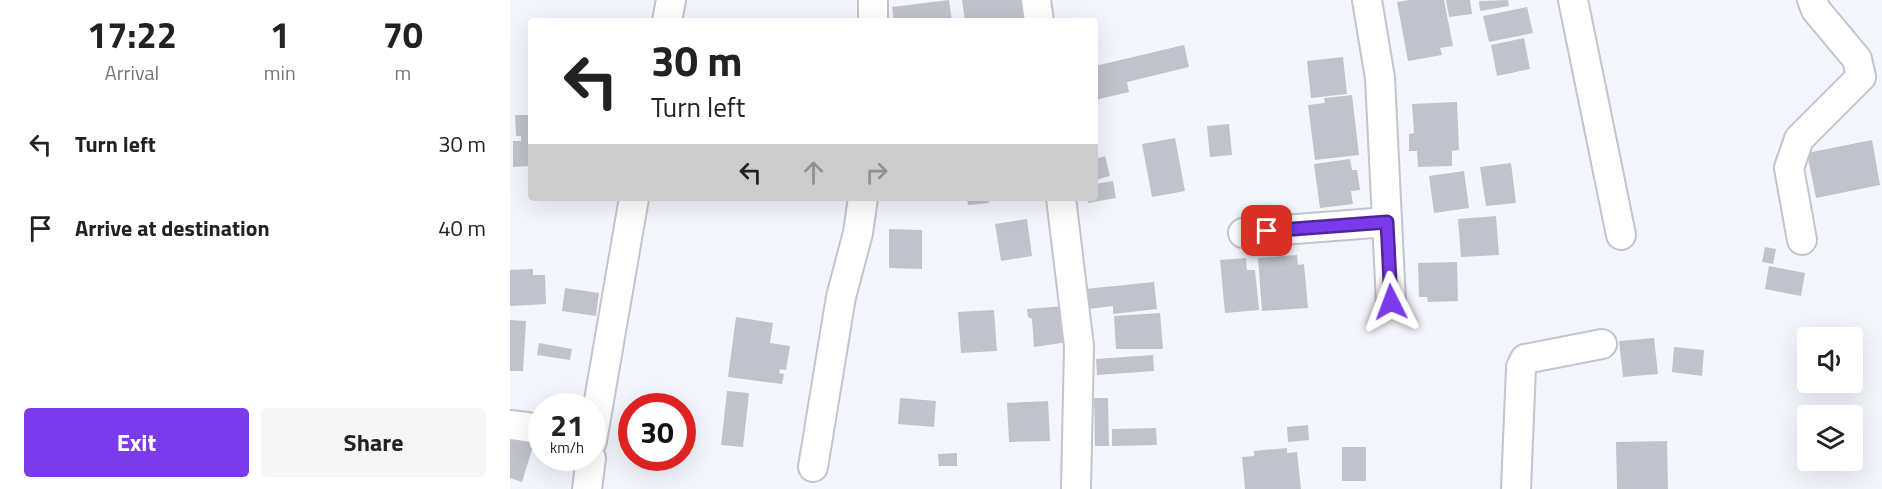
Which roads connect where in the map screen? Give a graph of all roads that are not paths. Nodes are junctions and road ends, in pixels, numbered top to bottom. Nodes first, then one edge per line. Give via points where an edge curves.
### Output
1 (671, 0) edge
2 (873, 0) edge
3 (1036, 0) edge
4 (1366, 0) edge
5 (1573, 0) edge
6 (1812, 0) edge
7 (668, 18) edge
8 (873, 18) edge
9 (1039, 18) edge
10 (633, 201) edge
11 (863, 201) edge
12 (1061, 201) edge
13 (1387, 222) junction
14 (1243, 233) dead end
15 (1621, 235) dead end
16 (1802, 240) dead end
17 (1391, 302) dead end
18 (1602, 344) dead end
19 (601, 393) edge
20 (510, 425) edge
21 (528, 427) edge
22 (813, 467) dead end
23 (589, 471) edge
24 (587, 489) edge
25 (1076, 489) edge
26 (1516, 489) edge

1 - 7 street
2 - 8 street
3 - 9 street
4 - 13 street via 1380,78
5 - 15 street
6 - 16 street via 1857,59 1861,77 1799,139 1789,168
10 - 19 street
11 - 22 street via 841,297
12 - 25 street via 1079,346
13 - 14 street
13 - 17 street
18 - 26 street via 1525,359 1521,367
20 - 21 street
23 - 24 street

